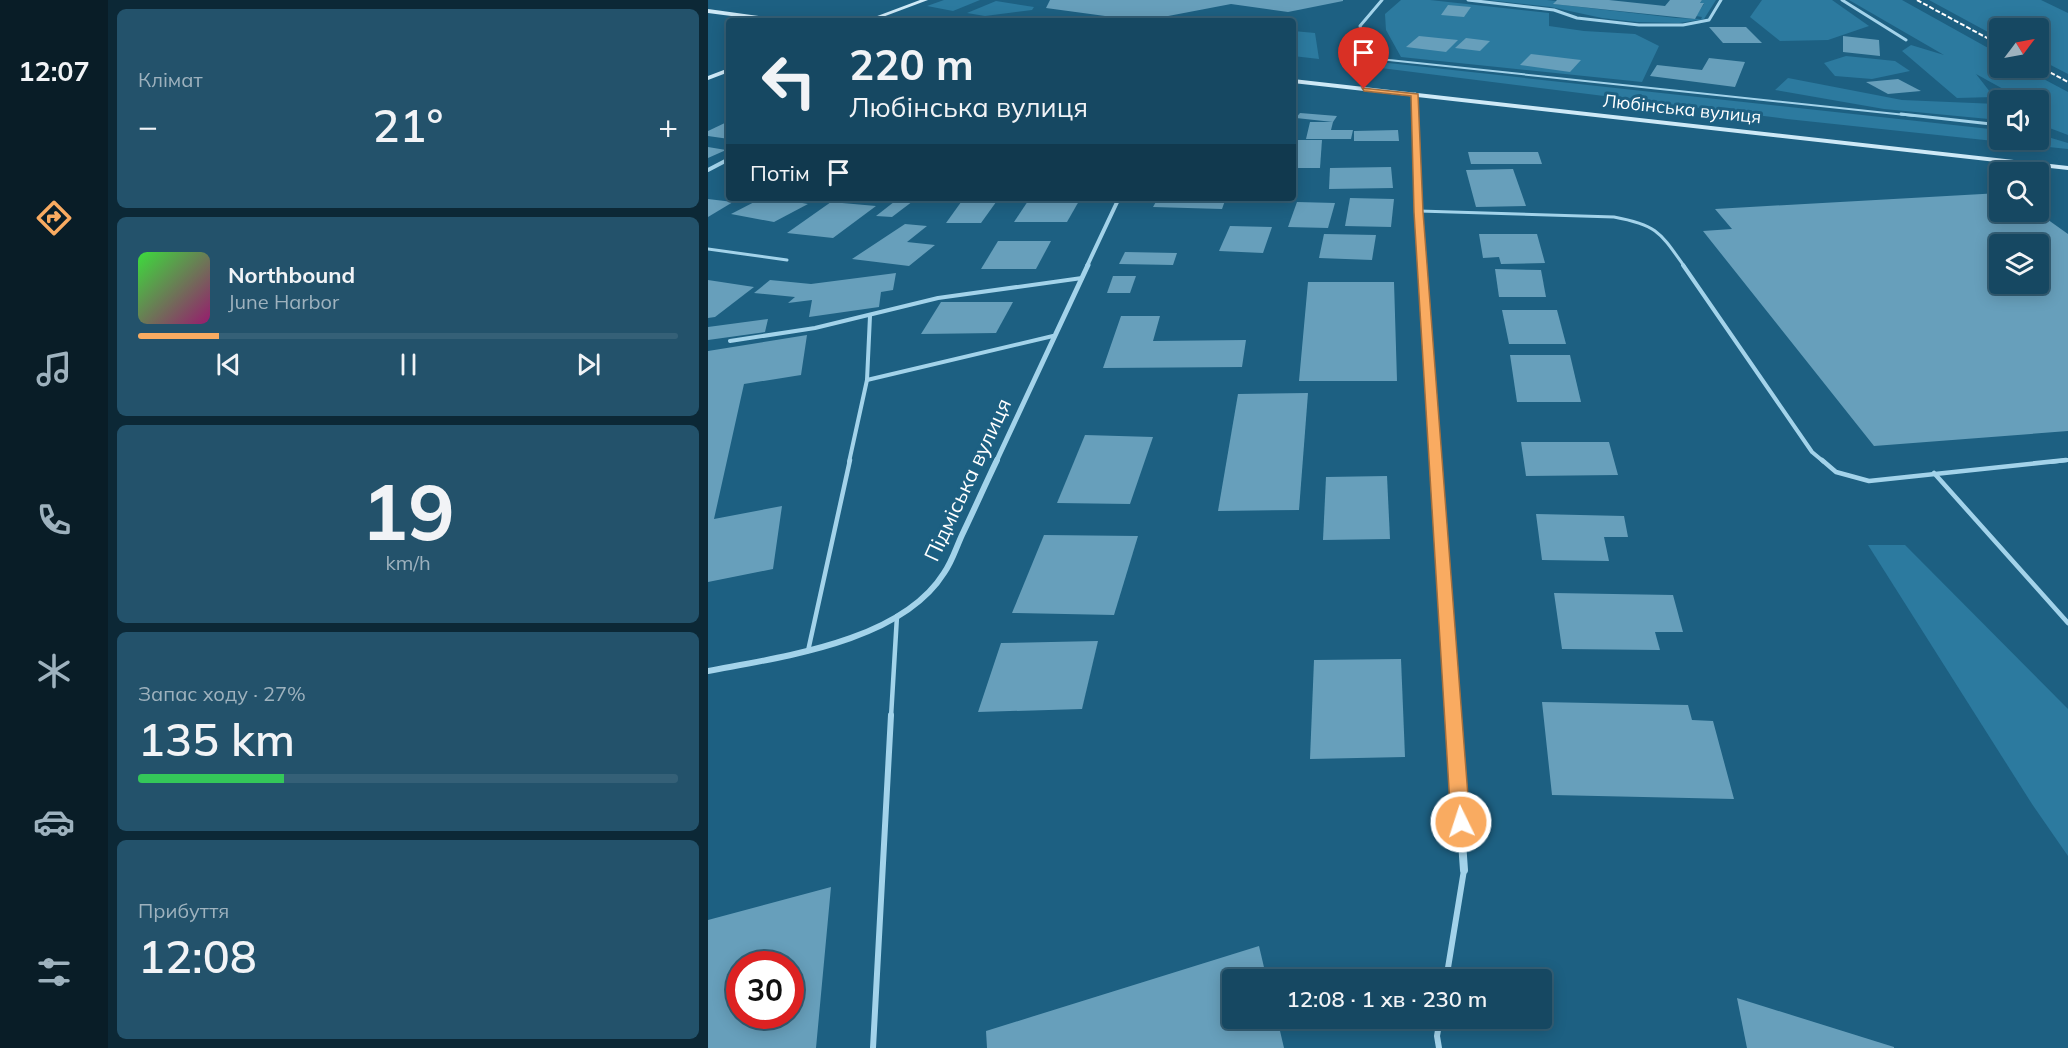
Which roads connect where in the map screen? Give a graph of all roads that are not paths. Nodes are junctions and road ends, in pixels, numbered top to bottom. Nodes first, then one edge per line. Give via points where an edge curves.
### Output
1 (925, 0) edge
2 (1382, 0) edge
3 (1468, 0) edge
4 (1721, 0) edge
5 (1842, 0) edge
6 (708, 11) edge
7 (759, 18) edge
8 (875, 18) edge
9 (1906, 40) dead end
10 (1370, 58) junction
11 (726, 72) edge
12 (708, 78) edge
13 (1296, 81) edge
14 (1364, 89) junction
15 (1415, 94) junction
16 (1989, 124) edge
17 (726, 161) edge
18 (2068, 168) edge
19 (708, 170) edge
20 (1118, 201) edge
21 (1419, 212) junction
22 (708, 249) edge
23 (787, 260) dead end
24 (1082, 278) junction
25 (870, 316) junction
26 (1053, 336) junction
27 (730, 341) dead end
28 (867, 380) junction
29 (2068, 460) edge
30 (1934, 473) junction
31 (898, 615) junction
32 (2068, 623) edge
33 (808, 651) junction
34 (708, 671) edge
35 (1464, 870) joint
36 (1448, 969) edge
37 (1438, 1029) edge
38 (873, 1048) edge
39 (1438, 1048) edge

1 - 8 main road
2 - 10 street via 1360,26
3 - 4 street via 1639,25 1705,22
5 - 9 street
6 - 7 main road
10 - 14 street via 1361,70
10 - 16 lane
11 - 12 main road
13 - 14 main road, Любінська вулиця
14 - 15 main road, Любінська вулиця
15 - 18 main road, Любінська вулиця
15 - 21 street
17 - 19 street
20 - 24 street, Підміська вулиця
21 - 30 lane via 1614,218 1637,221 1661,233 1812,452 1836,472 1869,481
21 - 35 street
22 - 23 lane
24 - 25 lane via 938,298
24 - 26 street, Підміська вулиця
25 - 27 lane
25 - 28 lane
26 - 28 lane
26 - 31 street, Підміська вулиця via 944,574 915,604
28 - 33 lane
29 - 30 lane
30 - 32 lane
31 - 33 street, Підміська вулиця via 874,629
31 - 38 lane
33 - 34 street, Підміська вулиця
35 - 36 lane
37 - 39 lane

